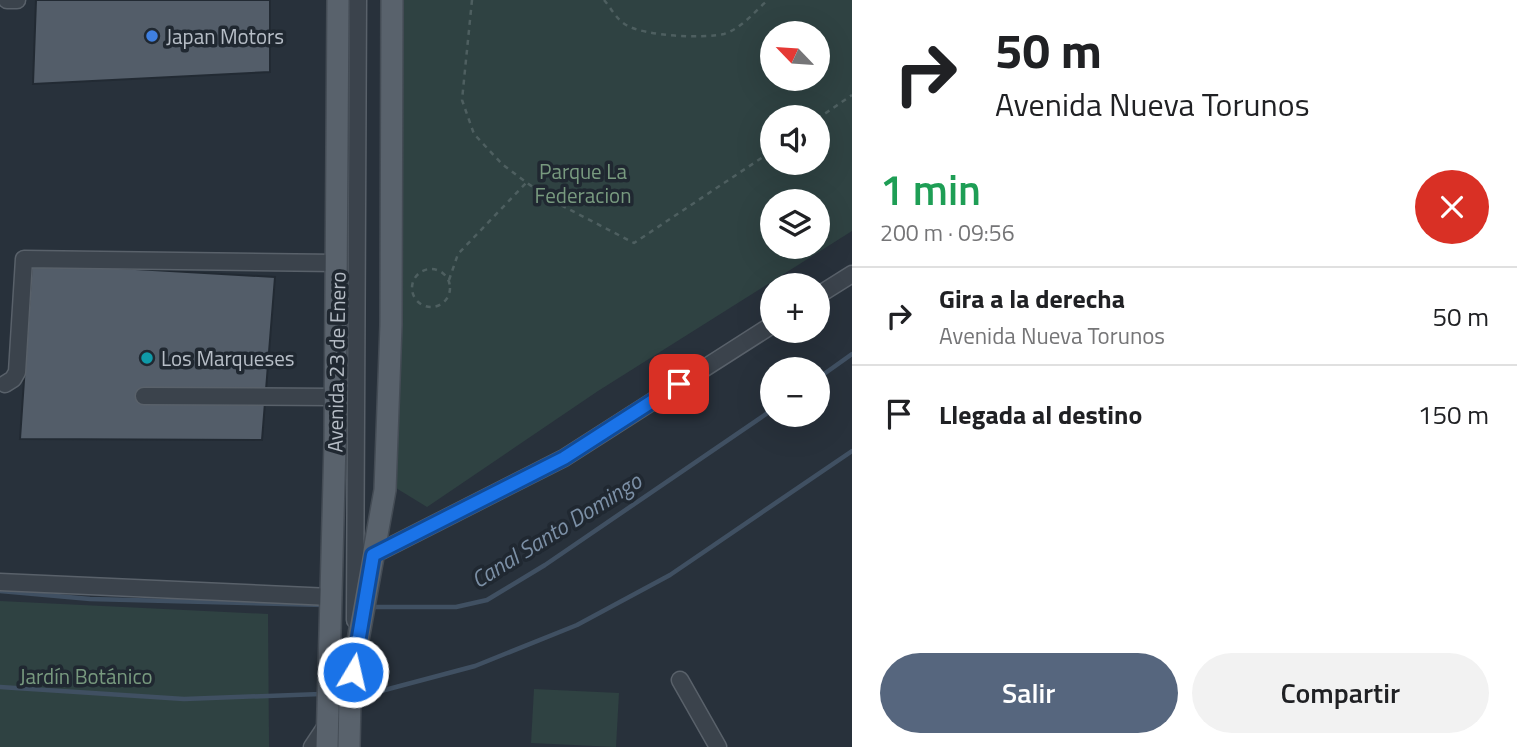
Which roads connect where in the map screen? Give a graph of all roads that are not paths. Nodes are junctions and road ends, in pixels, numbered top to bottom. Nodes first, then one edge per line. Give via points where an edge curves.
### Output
1 (7, 0) edge
2 (17, 0) edge
3 (338, 0) edge
4 (358, 0) edge
5 (393, 0) edge
6 (337, 263) junction
7 (852, 274) edge
8 (830, 288) edge
9 (760, 333) edge
10 (5, 384) dead end
11 (144, 396) dead end
12 (335, 397) junction
13 (373, 555) junction
14 (0, 582) edge
15 (331, 613) junction
16 (358, 624) junction
17 (680, 680) dead end
18 (339, 692) junction
19 (328, 723) junction
20 (312, 747) edge
21 (327, 747) edge
22 (349, 747) edge
23 (718, 747) edge

1 - 2 street
3 - 6 main road, Avenida 23 de Enero
4 - 16 street, Avenida 23 de Enero
5 - 13 main road, Avenida 23 de Enero via 391,325 385,490
6 - 10 street via 24,259 17,372
6 - 12 main road, Avenida 23 de Enero
7 - 8 street
9 - 13 street via 564,458
11 - 12 street
12 - 15 main road, Avenida 23 de Enero
13 - 16 main road, Avenida 23 de Enero
14 - 15 street
15 - 18 main road, Avenida 23 de Enero
16 - 18 main road, Avenida 23 de Enero via 355,657
17 - 23 street
18 - 19 main road, Avenida 23 de Enero
18 - 22 main road, Avenida 23 de Enero
19 - 20 street
19 - 21 main road, Avenida 23 de Enero

